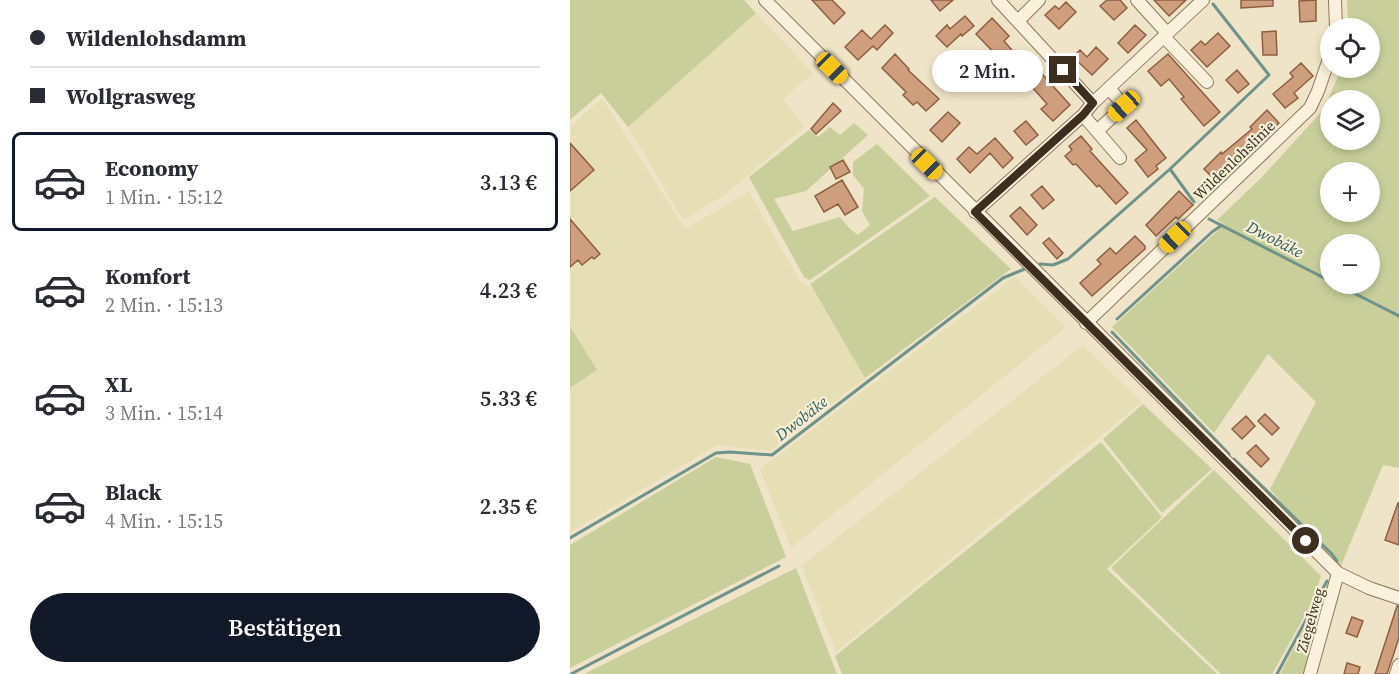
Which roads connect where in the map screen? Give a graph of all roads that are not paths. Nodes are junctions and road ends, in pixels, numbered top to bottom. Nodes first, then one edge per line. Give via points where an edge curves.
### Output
1 (765, 0) edge
2 (998, 0) edge
3 (1039, 0) edge
4 (1137, 0) edge
5 (1203, 0) edge
6 (1335, 0) edge
7 (1336, 18) edge
8 (1018, 21) junction
9 (1166, 35) junction
10 (1322, 78) edge
11 (1208, 82) dead end
12 (1109, 88) junction
13 (1093, 103) junction
14 (1083, 115) junction
15 (1097, 131) junction
16 (1120, 159) dead end
17 (975, 212) junction
18 (1086, 323) junction
19 (1338, 573) junction
20 (1399, 598) edge
21 (1399, 665) edge
22 (1310, 674) edge
23 (1396, 674) edge

1 - 17 street
2 - 8 street
3 - 8 street
4 - 9 street
5 - 9 street
6 - 7 street
8 - 13 street
9 - 11 street
9 - 12 street
10 - 18 street, Wildenlohslinie via 1310,108
12 - 13 street
12 - 15 street via 1124,106
13 - 14 street
14 - 15 street
14 - 17 street
15 - 16 street
17 - 18 street
18 - 19 street
19 - 20 street
19 - 22 street, Ziegelweg
21 - 23 street

